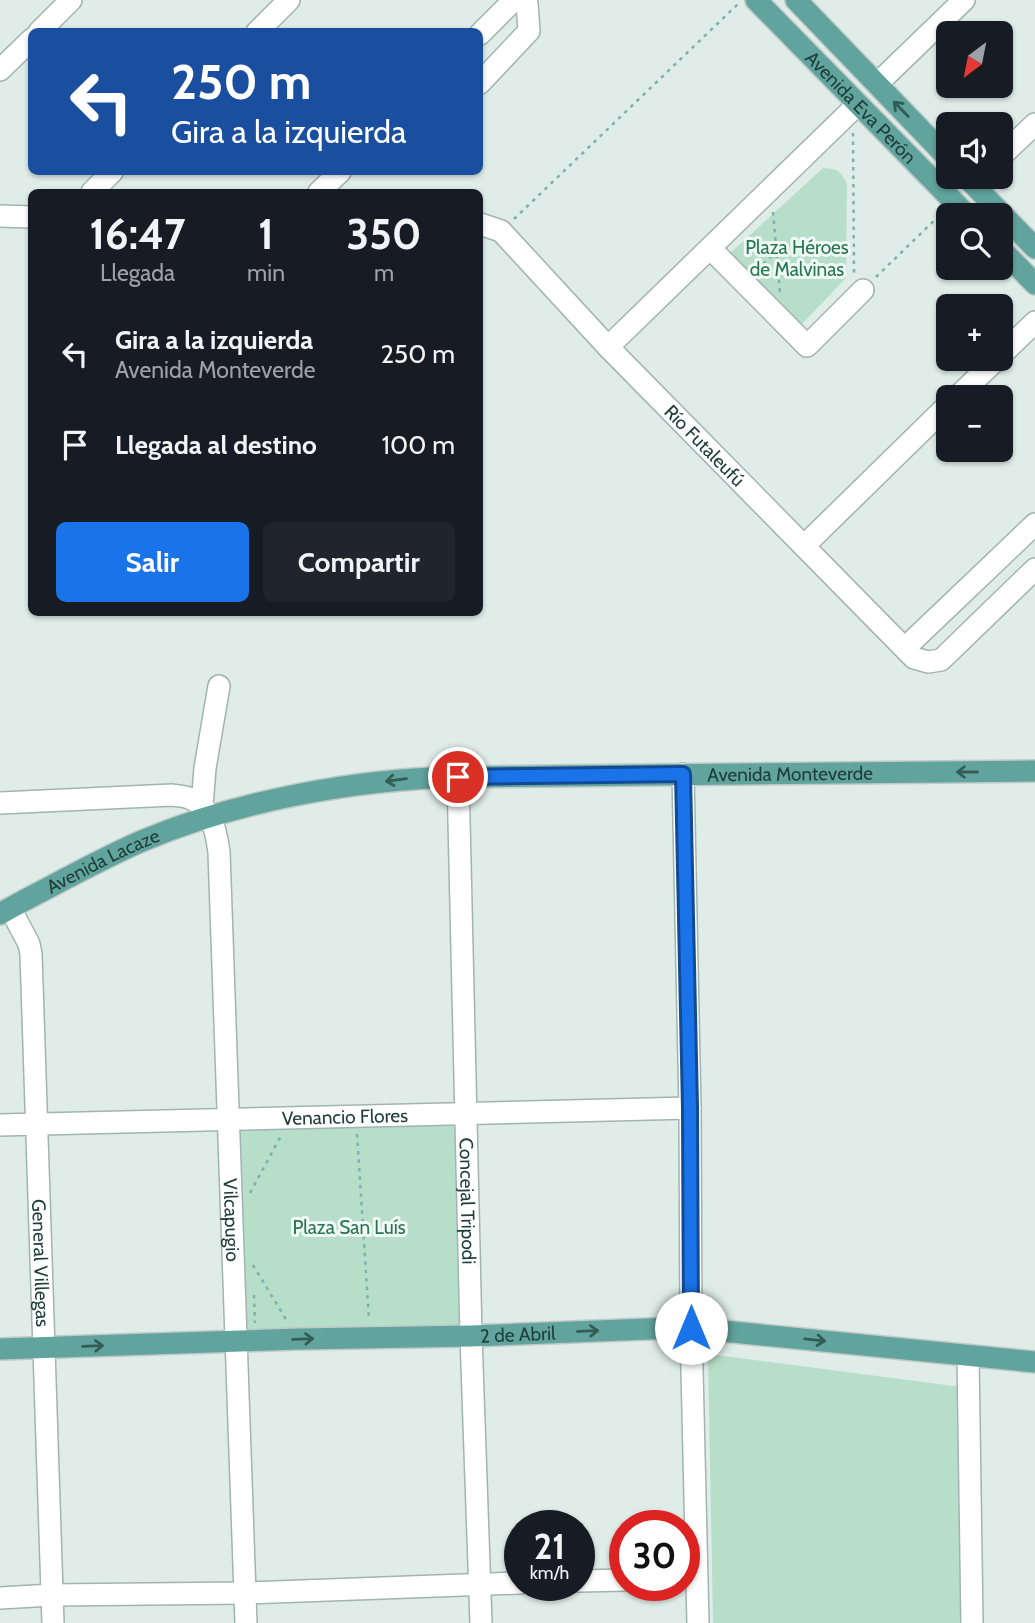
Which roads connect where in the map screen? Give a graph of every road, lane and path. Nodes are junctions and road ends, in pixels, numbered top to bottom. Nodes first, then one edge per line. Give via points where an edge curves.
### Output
1 (71, 0) edge
2 (289, 0) edge
3 (514, 0) edge
4 (525, 0) edge
5 (742, 0) edge
6 (756, 0) edge
7 (796, 0) edge
8 (964, 0) edge
9 (43, 28) edge
10 (261, 28) edge
11 (483, 31) edge
12 (28, 43) edge
13 (0, 70) edge
14 (483, 80) edge
15 (877, 84) junction
16 (856, 106) junction
17 (1035, 124) edge
18 (927, 135) junction
19 (936, 145) edge
20 (1013, 145) edge
21 (908, 155) junction
22 (109, 175) edge
23 (337, 175) edge
24 (95, 189) edge
25 (322, 189) edge
26 (771, 189) junction
27 (981, 189) edge
28 (956, 203) edge
29 (0, 216) edge
30 (28, 217) edge
31 (483, 225) edge
32 (936, 229) edge
33 (501, 230) junction
34 (1029, 242) edge
35 (710, 248) junction
36 (777, 251) junction
37 (1013, 261) edge
38 (779, 275) junction
39 (803, 275) dead end
40 (744, 282) junction
41 (1035, 284) edge
42 (863, 290) junction
43 (781, 320) junction
44 (1035, 322) edge
45 (1013, 343) edge
46 (608, 346) junction
47 (984, 371) edge
48 (970, 385) edge
49 (936, 417) edge
50 (1035, 524) edge
51 (804, 546) junction
52 (1035, 569) edge
53 (910, 653) junction
54 (219, 686) dead end
55 (1035, 771) edge
56 (683, 774) junction
57 (458, 777) junction
58 (0, 803) edge
59 (206, 811) junction
60 (5, 911) edge
61 (690, 1108) junction
62 (467, 1113) junction
63 (356, 1116) junction
64 (227, 1119) junction
65 (37, 1123) junction
66 (0, 1125) edge
67 (272, 1132) dead end
68 (249, 1181) dead end
69 (253, 1278) dead end
70 (254, 1292) dead end
71 (691, 1328) junction
72 (292, 1330) dead end
73 (255, 1332) dead end
74 (471, 1336) junction
75 (371, 1337) junction
76 (235, 1341) junction
77 (44, 1347) junction
78 (0, 1349) edge
79 (968, 1356) junction
80 (1035, 1362) edge
81 (690, 1510) edge
82 (504, 1584) edge
83 (480, 1585) junction
84 (245, 1593) junction
85 (51, 1595) junction
86 (0, 1598) edge
87 (694, 1601) edge
88 (53, 1623) edge
89 (246, 1623) edge
90 (481, 1623) edge
91 (698, 1623) edge
92 (972, 1623) edge

1 - 9 street
2 - 10 street
3 - 11 street
4 - 14 street via 529,31
5 - 33 path
6 - 16 main road, Avenida Eva Perón
7 - 15 main road, Avenida Eva Perón
8 - 15 street
12 - 13 street
18 -> 15 main road, Avenida Eva Perón
16 - 21 main road, Avenida Eva Perón
16 - 26 street
16 - 42 path via 854,280
17 - 20 street
18 - 19 main road, Avenida Eva Perón
18 - 21 main road
21 - 28 main road, Avenida Eva Perón
22 - 24 street
23 - 25 street
26 - 35 street
26 - 36 path
27 - 34 main road
29 - 30 street
31 - 33 street
32 - 42 path
33 - 46 street, Río Futaleufú
35 - 40 street
35 - 46 street
36 - 38 path
36 - 40 path
37 - 41 main road
38 - 39 path
38 - 43 path
40 - 43 street
42 - 43 street via 807,346
44 - 45 street
46 - 51 street, Río Futaleufú
47 - 48 street
49 - 51 street
50 - 53 street
51 - 53 street, Río Futaleufú
52 - 53 street via 941,660 928,662
54 - 59 street, Vilcapugio via 205,768
55 -> 56 main road, Avenida Monteverde
56 - 57 main road, Avenida Monteverde
56 - 61 street
57 -> 59 main road, Avenida Monteverde via 354,785
57 - 62 street, Concejal Tripodi
58 - 59 street via 172,795 190,798
59 - 60 main road, Avenida Lacaze
59 - 64 street, Vilcapugio via 219,852
60 - 65 street, General Villegas via 31,954
61 - 62 street, Venancio Flores
61 - 71 street
62 - 63 street, Venancio Flores
62 - 74 street, Concejal Tripodi
63 - 64 street, Venancio Flores
63 - 75 path
64 - 65 street, Venancio Flores
64 - 76 street, Vilcapugio
65 - 66 street, Venancio Flores
65 - 77 street, General Villegas
67 - 68 path via 284,1132 250,1193
69 - 72 path via 253,1265
70 - 73 path
74 -> 71 main road, 2 de Abril
71 -> 79 main road, 2 de Abril
71 - 81 street
74 - 75 main road, 2 de Abril
74 - 83 street, Concejal Tripodi
76 -> 75 main road, 2 de Abril
77 -> 76 main road, 2 de Abril
76 - 84 street, Vilcapugio
77 - 78 main road, 2 de Abril
77 - 85 street, General Villegas
79 - 80 main road, 2 de Abril
79 - 92 street
82 - 83 street
83 - 84 street
83 - 90 street, Concejal Tripodi
84 - 85 street
84 - 89 street, Vilcapugio
85 - 86 street
85 - 88 street, General Villegas
87 - 91 street

